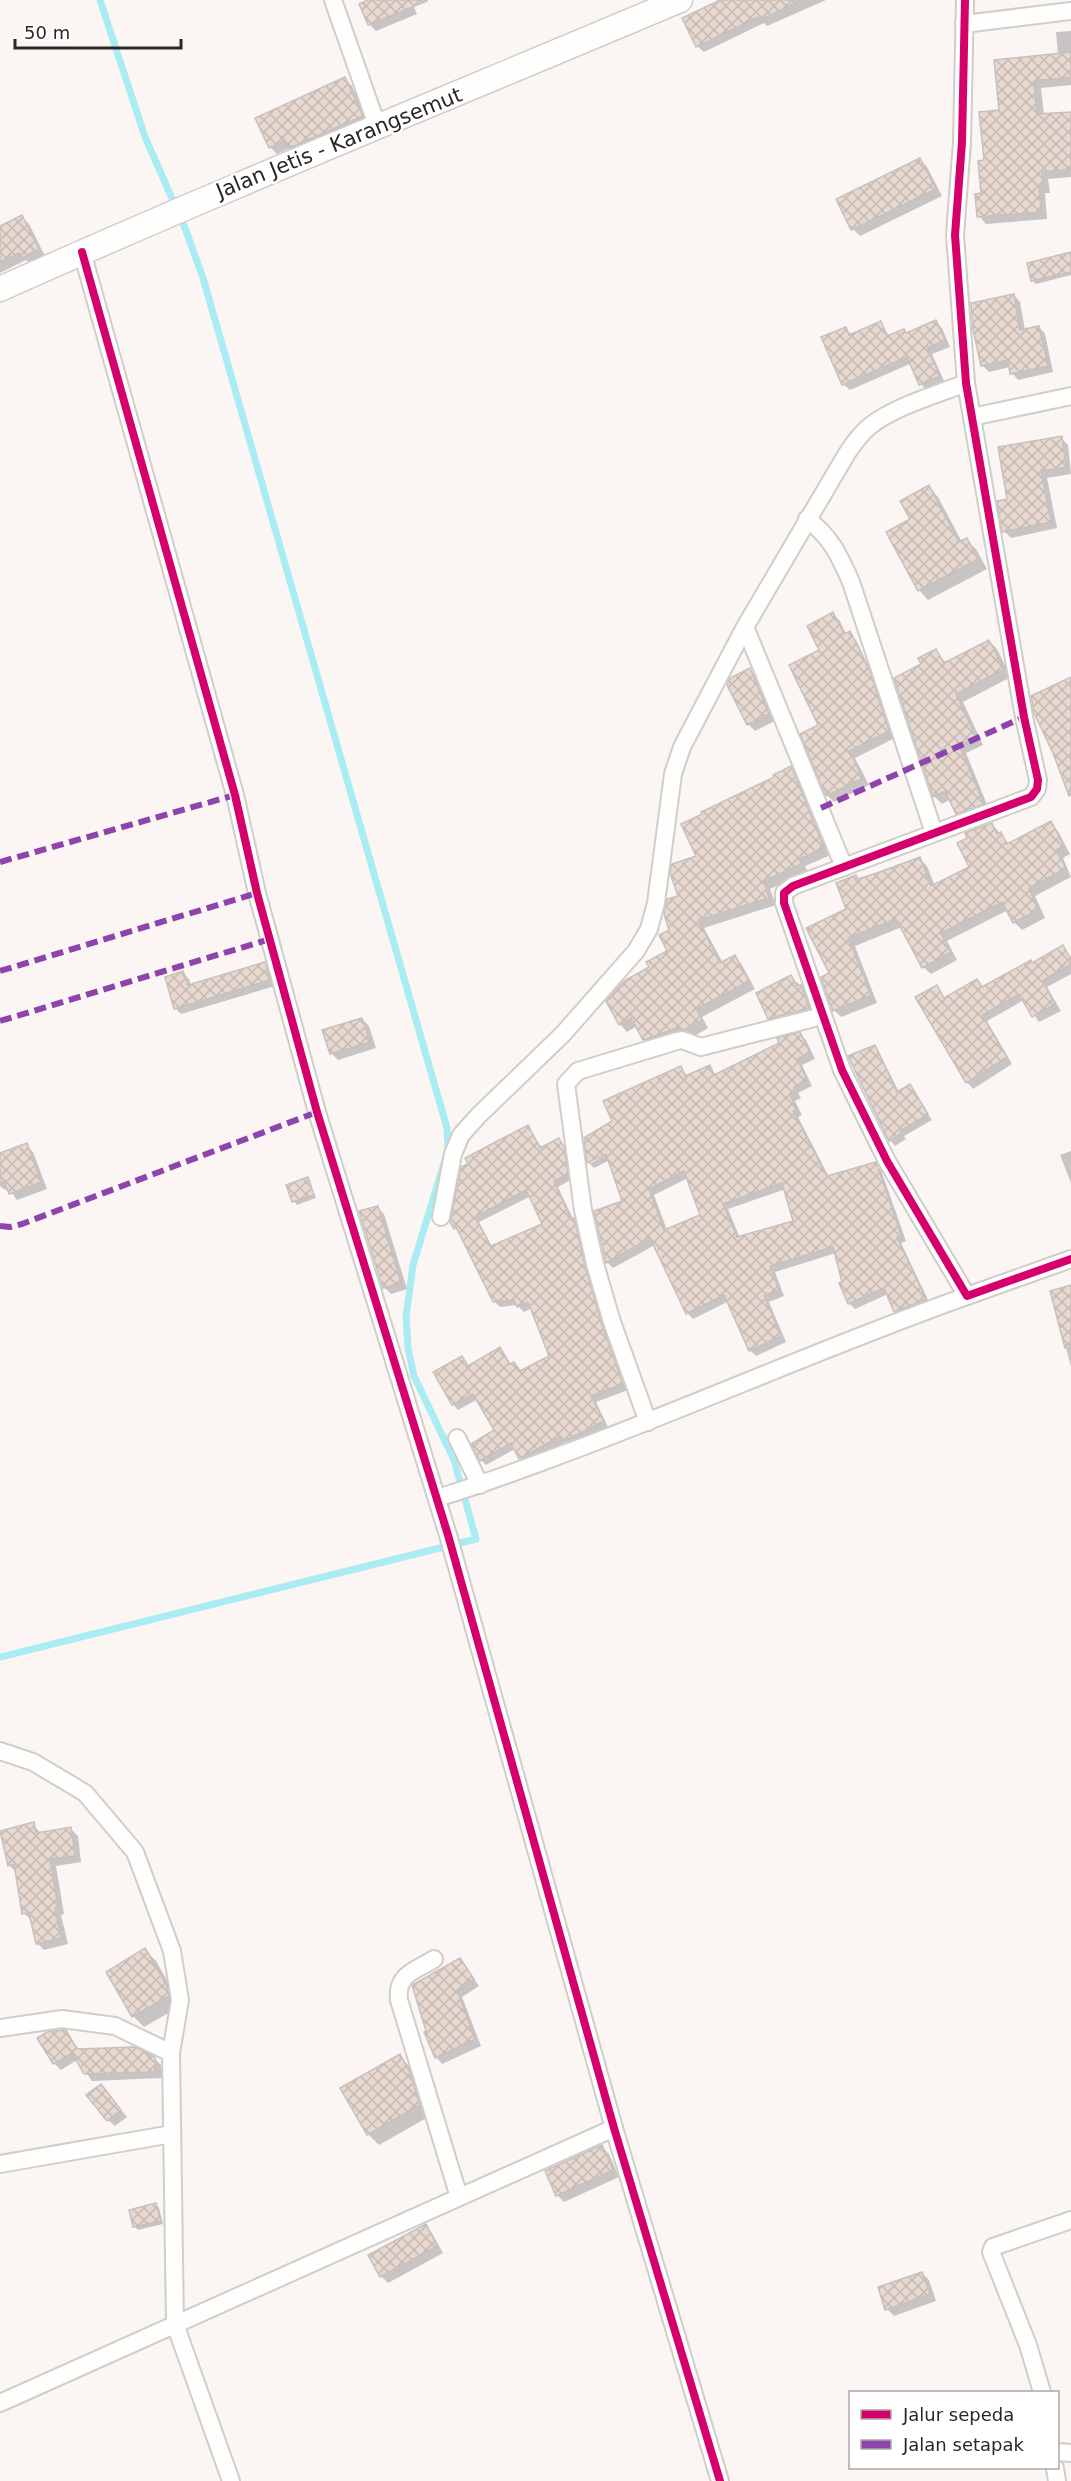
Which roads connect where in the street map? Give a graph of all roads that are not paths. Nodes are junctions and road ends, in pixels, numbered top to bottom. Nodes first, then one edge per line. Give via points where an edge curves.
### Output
1 (333, 0) edge
2 (680, 0) edge
3 (965, 0) edge
4 (1071, 11) edge
5 (964, 24) junction
6 (378, 128) junction
7 (82, 252) junction
8 (0, 289) edge
9 (966, 383) junction
10 (1071, 396) edge
11 (972, 417) junction
12 (807, 519) junction
13 (745, 627) junction
14 (934, 833) junction
15 (844, 867) junction
16 (822, 1016) junction
17 (441, 1217) dead end
18 (1071, 1259) edge
19 (967, 1296) junction
20 (644, 1423) junction
21 (458, 1438) dead end
22 (468, 1489) junction
23 (437, 1498) junction
24 (0, 1751) edge
25 (434, 1959) dead end
26 (0, 2028) edge
27 (171, 2053) junction
28 (614, 2128) junction
29 (172, 2134) junction
30 (0, 2164) edge
31 (459, 2197) junction
32 (1071, 2220) edge
33 (175, 2324) junction
34 (1042, 2391) edge
35 (0, 2403) edge
36 (231, 2481) edge
37 (720, 2481) edge

1 - 6 street
2 - 6 main road, Jalan Jetis - Karangsemut
3 - 5 street
4 - 5 street
5 - 9 street via 962,142 954,235
6 - 7 main road, Jalan Jetis - Karangsemut
7 - 8 main road, Jalan Jetis - Karangsemut
7 - 23 street via 229,773 257,893 317,1112
9 - 11 street
9 - 12 street via 870,425 857,438
10 - 11 street
11 - 14 street via 1038,780 1030,797
12 - 13 street
12 - 14 street via 824,531 851,582
13 - 15 street
13 - 17 street via 682,747 673,774 649,929 636,951 563,1034 461,1135 453,1154
14 - 15 street
15 - 16 street via 784,893
16 - 19 street via 842,1070 872,1132
16 - 20 street via 700,1047 679,1040 578,1071 566,1084 583,1210 595,1264
18 - 19 street
19 - 20 street
20 - 22 street
21 - 22 street
22 - 23 street
23 - 28 street
24 - 27 street via 33,1762 85,1793 135,1852 172,1950 180,2000
25 - 31 street via 402,1978 399,2000
26 - 27 street via 62,2019 115,2026
27 - 29 street
28 - 31 street
28 - 37 street
29 - 30 street
29 - 33 street
31 - 33 street
32 - 34 street via 993,2247 991,2252
33 - 35 street
33 - 36 street

